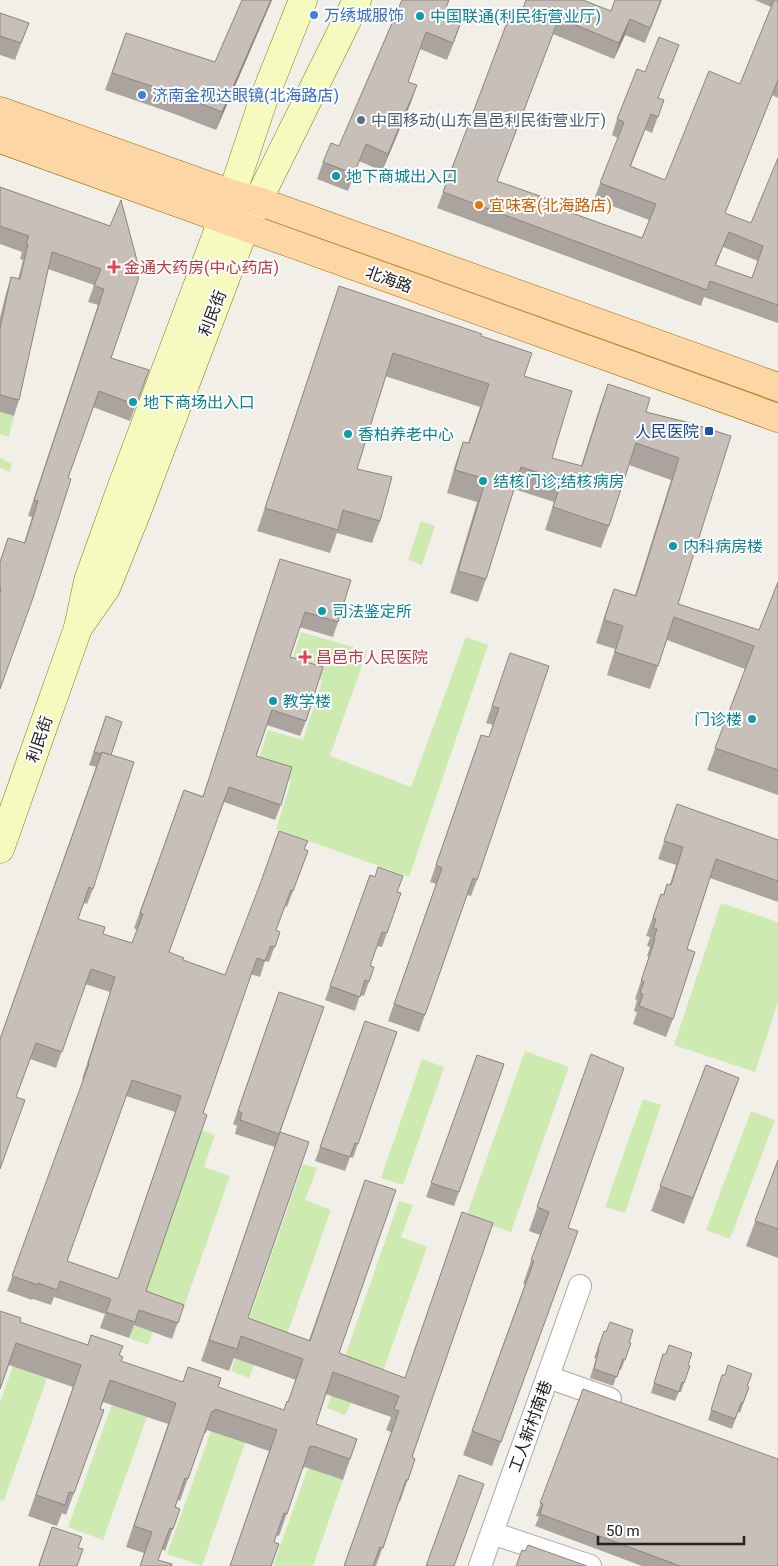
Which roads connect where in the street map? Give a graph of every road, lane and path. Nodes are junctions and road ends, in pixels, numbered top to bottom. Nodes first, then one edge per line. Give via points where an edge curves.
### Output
1 (303, 0) edge
2 (357, 0) edge
3 (0, 111) edge
4 (0, 139) edge
5 (245, 197) junction
6 (233, 223) junction
7 (778, 387) edge
8 (778, 418) edge
9 (0, 849) edge
10 (580, 1286) dead end
11 (548, 1377) junction
12 (630, 1407) edge
13 (492, 1533) junction
14 (480, 1566) edge
15 (590, 1566) edge

1 - 5 main road, 利民街 via 264,98
2 - 5 main road, 利民街
3 - 5 main road, 北海路
4 - 6 main road, 北海路
5 - 6 main road, 利民街
5 - 7 main road, 北海路
6 - 8 main road, 北海路
6 - 9 main road, 利民街 via 122,486 91,572 78,628
10 - 11 street, 工人新村南巷
11 - 12 street
11 - 13 street, 工人新村南巷
13 - 14 street, 工人新村南巷
13 - 15 street

